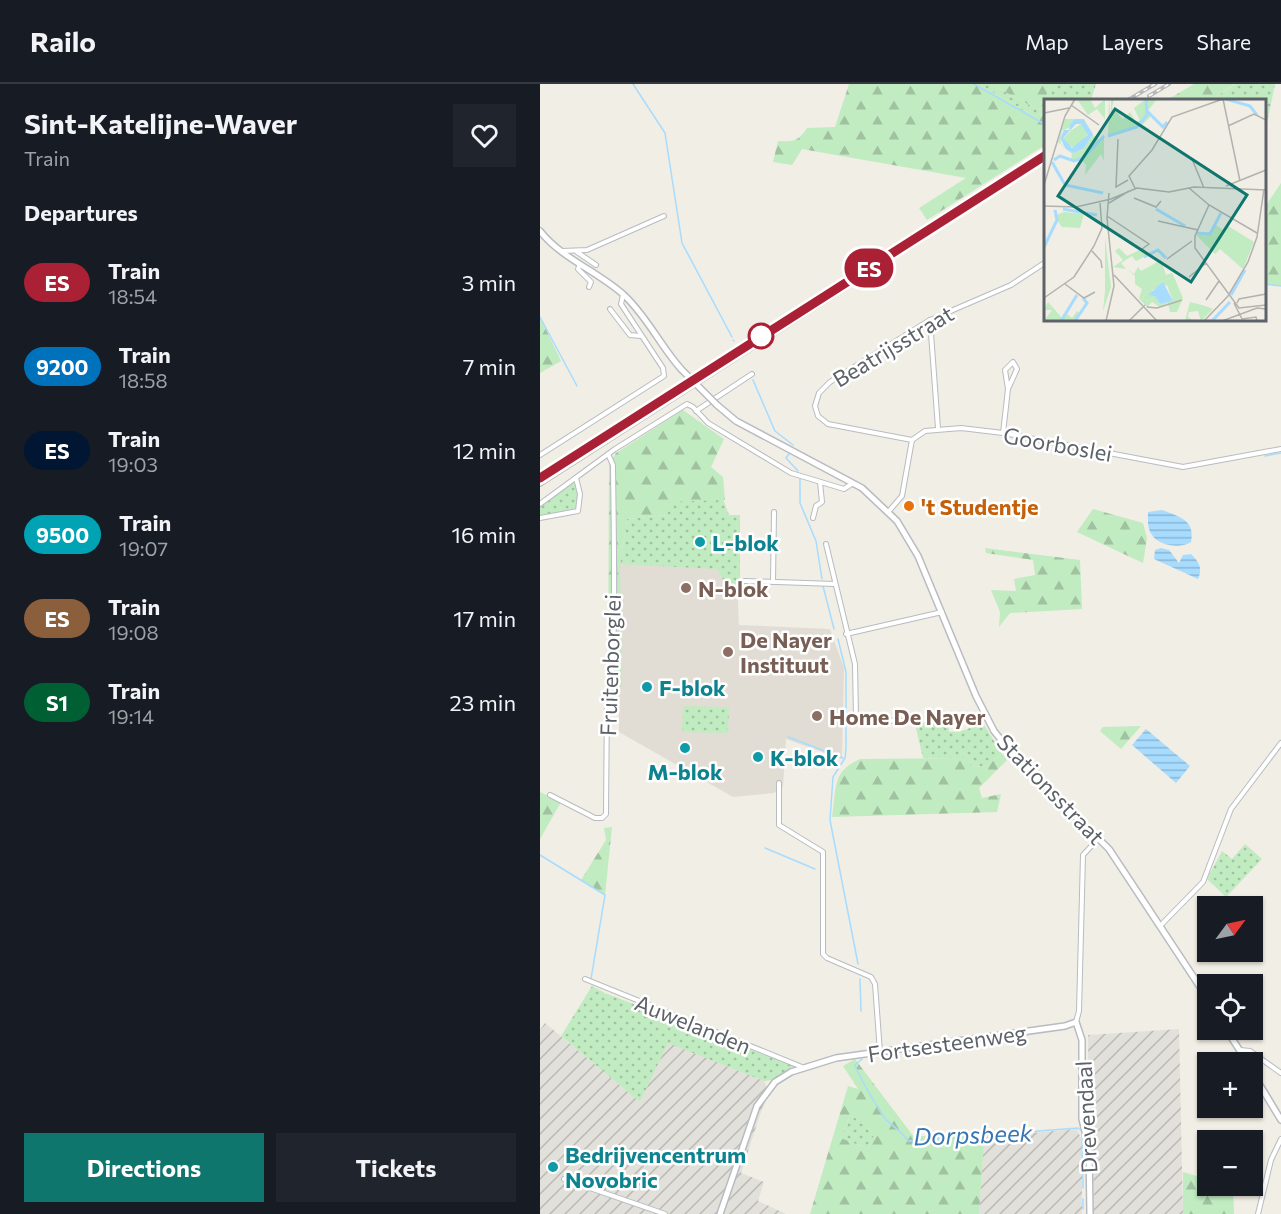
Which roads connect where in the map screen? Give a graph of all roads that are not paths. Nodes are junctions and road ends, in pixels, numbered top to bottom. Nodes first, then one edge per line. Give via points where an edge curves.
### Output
1 (664, 216) dead end
2 (540, 231) edge
3 (562, 251) junction
4 (576, 252) junction
5 (580, 263) junction
6 (1044, 263) edge
7 (596, 265) dead end
8 (589, 287) dead end
9 (623, 294) junction
10 (610, 309) dead end
11 (930, 320) junction
12 (641, 336) junction
13 (752, 374) dead end
14 (1008, 389) junction
15 (696, 411) junction
16 (938, 428) junction
17 (1003, 433) junction
18 (912, 440) junction
19 (1281, 449) edge
20 (608, 454) junction
21 (540, 455) edge
22 (576, 478) junction
23 (820, 482) junction
24 (854, 483) junction
25 (540, 504) edge
26 (889, 511) junction
27 (774, 512) dead end
28 (540, 518) edge
29 (813, 518) dead end
30 (826, 544) dead end
31 (745, 581) dead end
32 (773, 582) junction
33 (835, 584) junction
34 (942, 612) junction
35 (846, 634) junction
36 (909, 721) dead end
37 (1281, 743) edge
38 (779, 783) dead end
39 (550, 795) dead end
40 (1100, 838) junction
41 (1160, 926) junction
42 (585, 979) dead end
43 (1197, 982) edge
44 (1076, 1022) junction
45 (1233, 1040) edge
46 (1239, 1050) joint
47 (880, 1052) junction
48 (802, 1067) junction
49 (1281, 1072) edge
50 (1263, 1090) edge
51 (1281, 1120) edge
52 (1281, 1139) edge
53 (564, 1179) dead end
54 (665, 1214) edge
55 (720, 1214) edge
56 (1090, 1214) edge
57 (1258, 1214) edge

1 - 4 street
2 - 3 street, Stationsstraat
3 - 4 street
3 - 5 street, Stationsstraat
4 - 7 street
5 - 8 street via 578,269 591,282
5 - 9 street, Stationsstraat
6 - 11 street, Beatrijsstraat via 1011,285
9 - 12 street via 621,304
9 - 24 street, Stationsstraat, bridge via 682,370 736,421
10 - 12 street via 630,335
11 - 16 street
11 - 18 street, Beatrijsstraat via 830,382 815,401 818,416 828,424
12 - 21 street via 663,368 663,378
13 - 15 street
14 - 14 street via 1017,369 1013,362 1005,370
14 - 17 street
15 - 20 street via 683,405
15 - 23 street via 708,423 791,473
16 - 17 street, Goorboslei
16 - 18 street, Goorboslei via 925,430
17 - 19 street, Goorboslei via 1183,467
18 - 26 street via 902,496
20 - 22 street
20 - 39 street, Fruitenborglei via 613,465 613,633 606,814 595,818
22 - 25 street
22 - 28 street via 579,511
23 - 24 street via 844,489
23 - 29 street via 822,501
24 - 26 street, Stationsstraat
26 - 34 street, Stationsstraat via 909,539
27 - 32 street
30 - 33 street
31 - 32 street
32 - 33 street
33 - 35 street
34 - 35 street
34 - 40 street, Stationsstraat via 976,696 1002,742
35 - 36 street via 855,664 856,717
37 - 41 street via 1231,809 1203,882
38 - 47 street via 779,825 824,852 823,954 871,976 875,984
40 - 41 street, Stationsstraat
40 - 44 street via 1083,855
41 - 43 street, Stationsstraat
42 - 48 street, Auwelanden
44 - 47 street, Fortsesteenweg
44 - 56 street, Drevendaal via 1082,1040 1082,1119 1089,1148
45 - 46 street
46 - 49 street via 1250,1051
47 - 48 street, Fortsesteenweg
48 - 55 street, Fortsesteenweg via 775,1082 757,1106
50 - 51 street
52 - 57 street via 1271,1160
53 - 54 street

